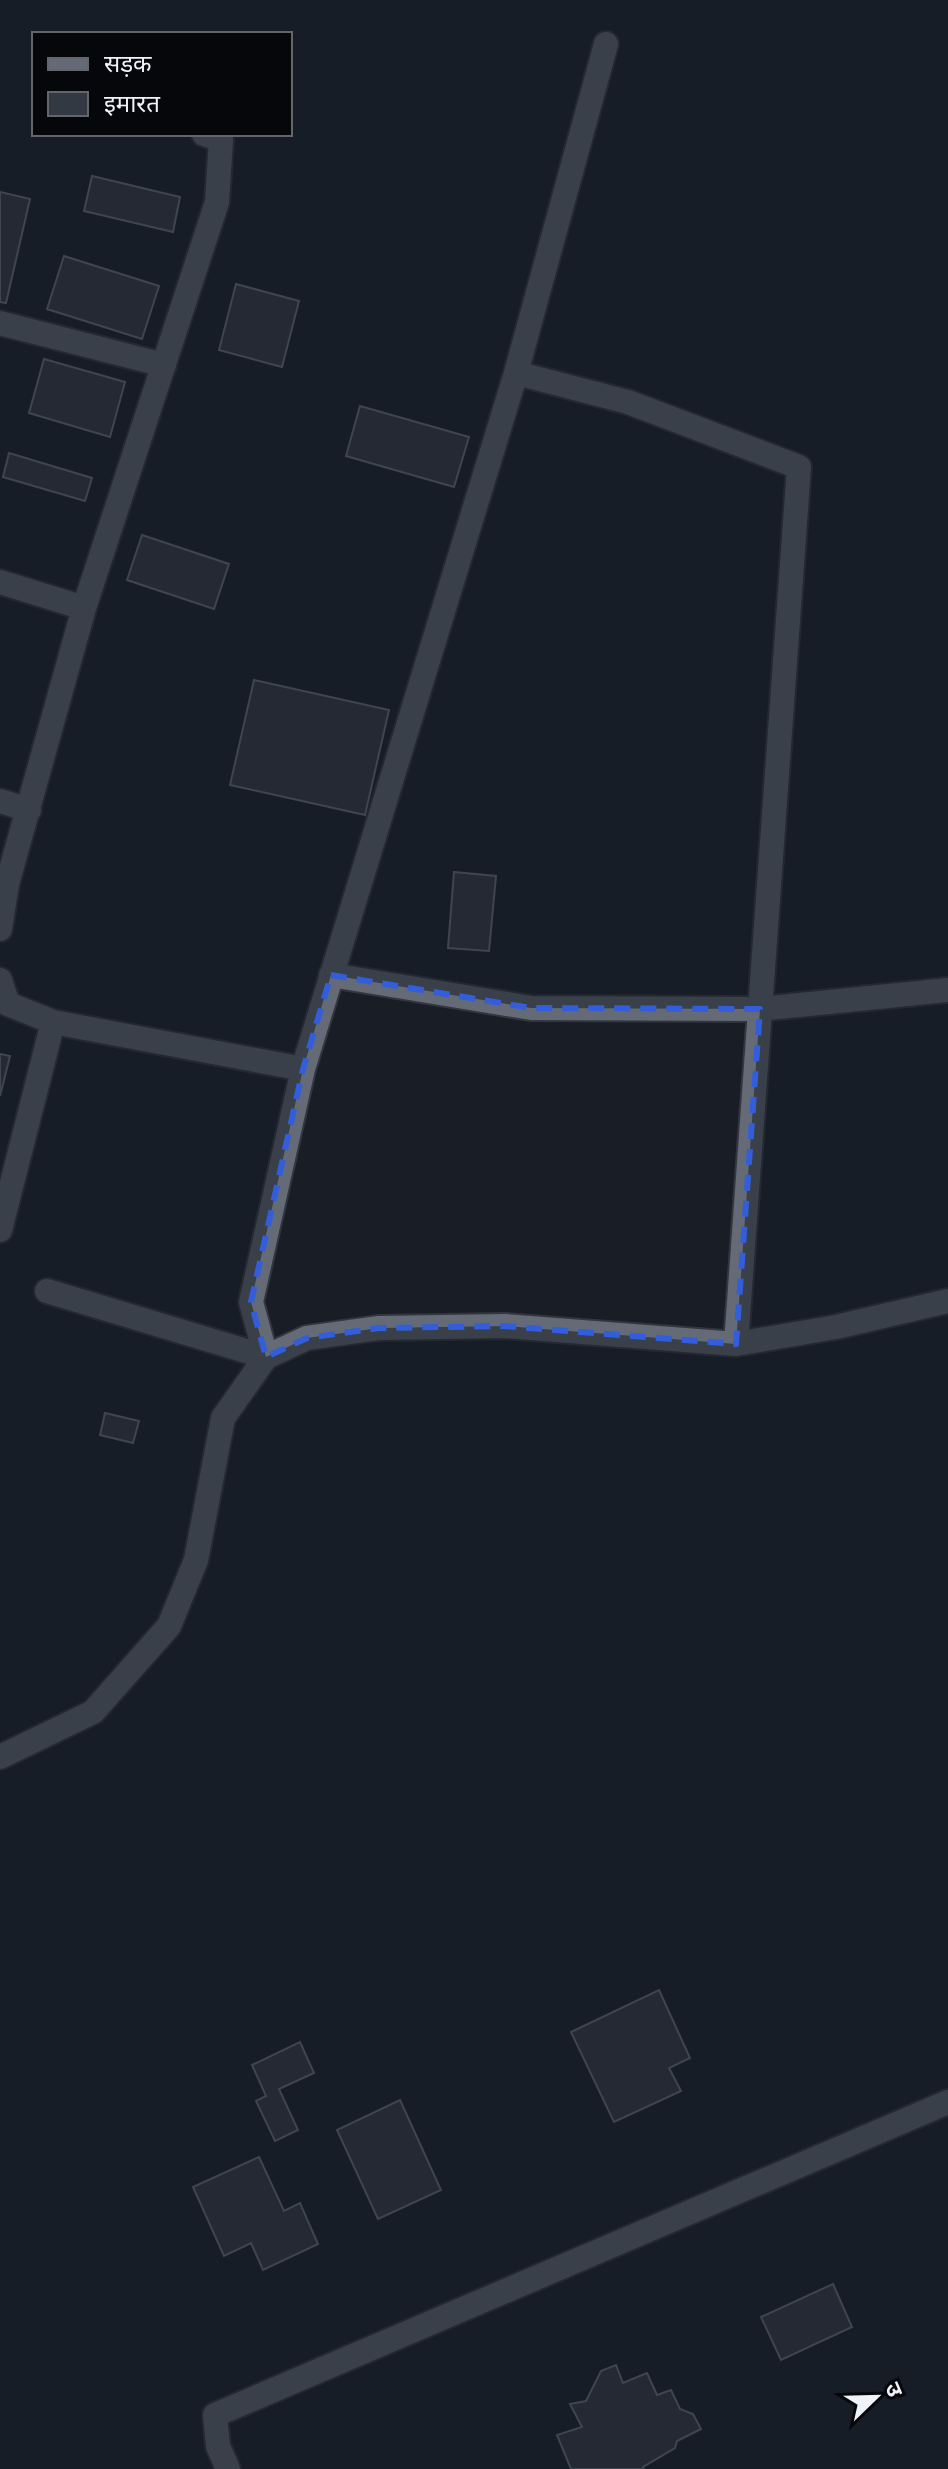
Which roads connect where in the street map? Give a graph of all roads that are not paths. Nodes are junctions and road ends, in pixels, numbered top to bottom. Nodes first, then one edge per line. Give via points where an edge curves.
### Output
1 (606, 44) dead end
2 (210, 136) edge
3 (0, 323) edge
4 (164, 365) junction
5 (516, 373) junction
6 (0, 582) edge
7 (84, 608) junction
8 (0, 801) edge
9 (29, 810) junction
10 (0, 929) edge
11 (331, 975) junction
12 (0, 980) edge
13 (948, 990) edge
14 (760, 1009) junction
15 (53, 1022) junction
16 (303, 1069) junction
17 (0, 1230) edge
18 (47, 1291) dead end
19 (948, 1301) edge
20 (736, 1344) junction
21 (266, 1357) junction
22 (0, 1757) edge
23 (948, 2102) edge
24 (228, 2469) edge

1 - 5 street
2 - 4 street via 221,140 217,202
3 - 4 street
4 - 7 street
5 - 11 street
5 - 14 street via 628,402 799,467
6 - 7 street
7 - 9 street
8 - 9 street
9 - 10 street
11 - 14 street via 531,1008
11 - 16 street
12 - 15 street via 8,1004
13 - 14 street
14 - 20 street
15 - 16 street
15 - 17 street
16 - 21 street via 251,1302
18 - 21 street
19 - 20 street
20 - 21 street via 505,1326 379,1328 307,1338
21 - 22 street via 223,1418 196,1560 169,1626 93,1712
23 - 24 street via 215,2415 218,2446

